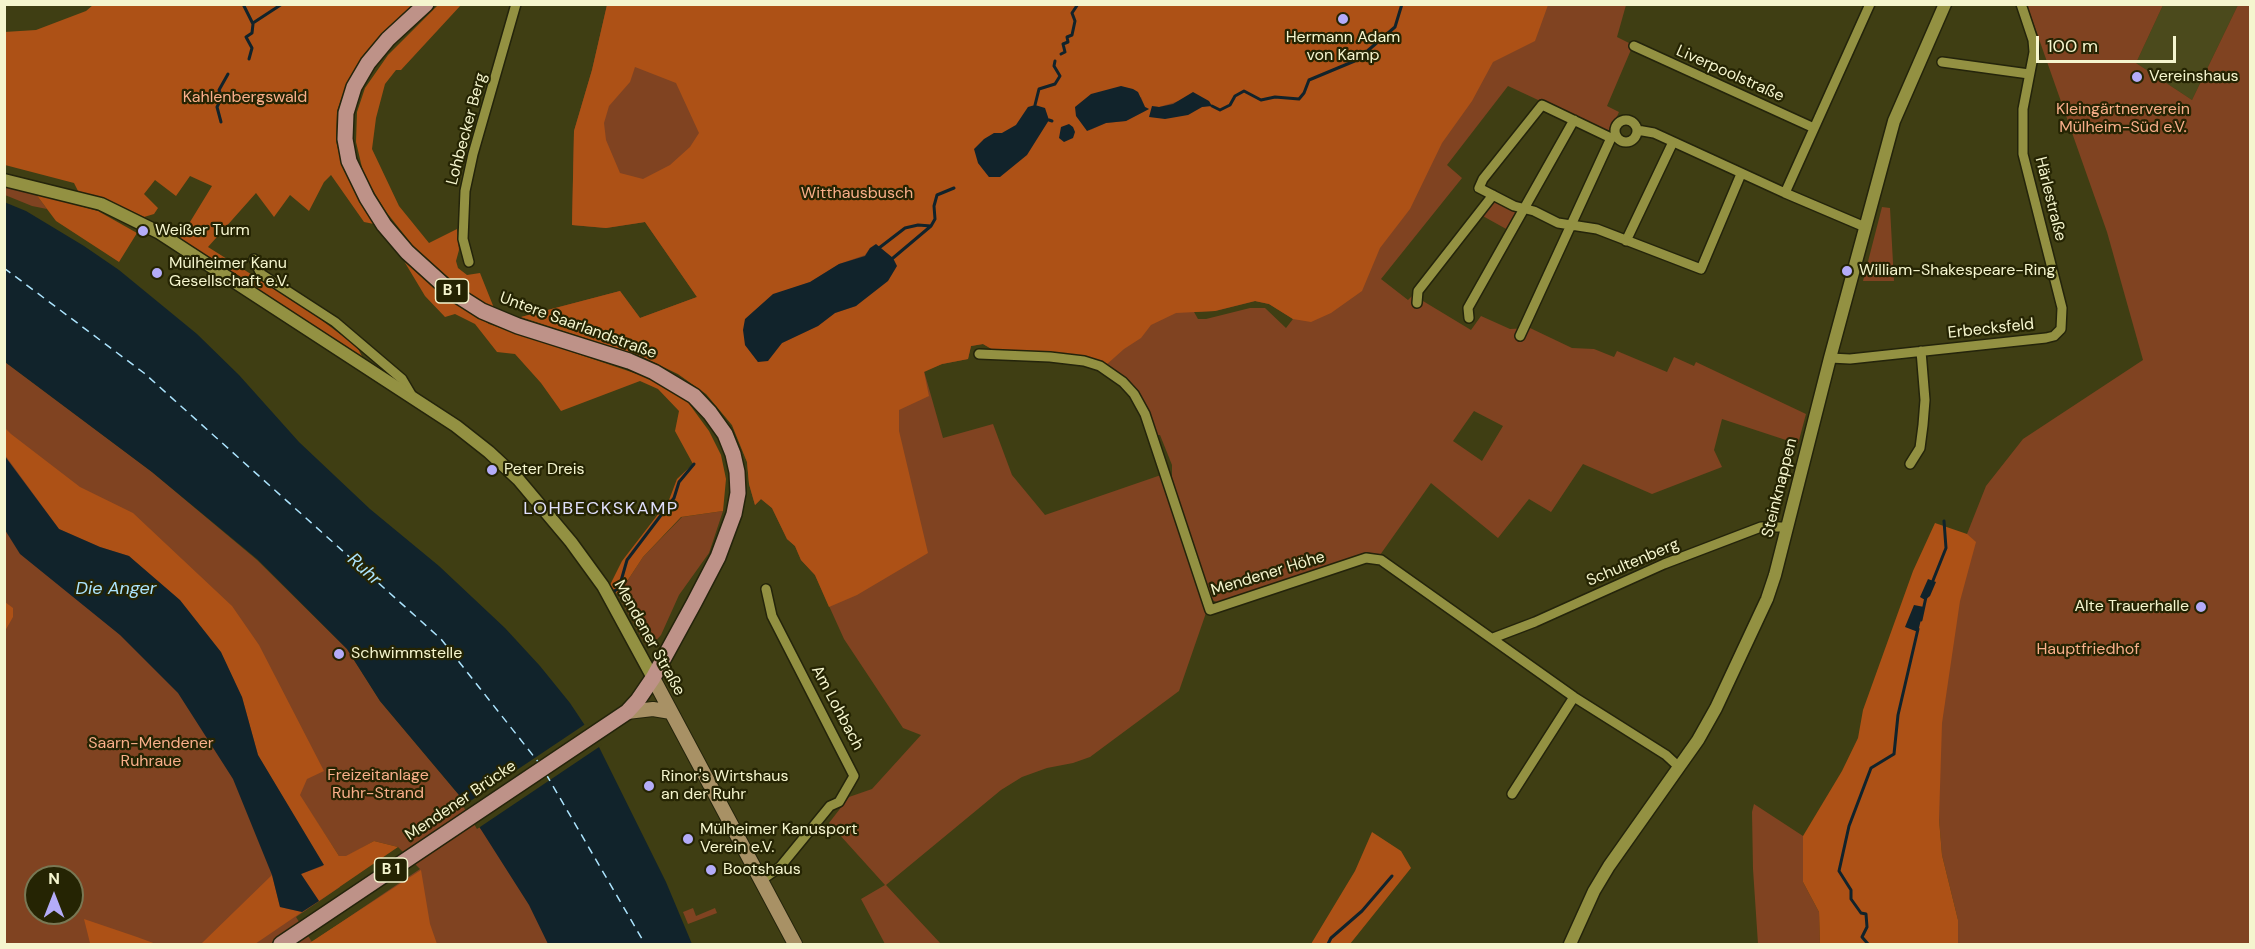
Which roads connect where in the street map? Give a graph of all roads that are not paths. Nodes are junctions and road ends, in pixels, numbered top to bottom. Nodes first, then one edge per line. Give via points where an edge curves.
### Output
1 (426, 4) edge
2 (516, 4) edge
3 (1870, 4) edge
4 (1945, 4) edge
5 (2021, 4) edge
6 (1634, 46) dead end
7 (1942, 62) dead end
8 (2029, 74) junction
9 (1574, 120) junction
10 (1814, 129) junction
11 (1637, 130) junction
12 (1614, 137) junction
13 (1673, 142) junction
14 (1741, 174) junction
15 (4, 180) edge
16 (1785, 193) junction
17 (1493, 195) junction
18 (1523, 209) junction
19 (1572, 224) junction
20 (1865, 227) junction
21 (1626, 241) junction
22 (254, 259) dead end
23 (469, 262) dead end
24 (1417, 303) dead end
25 (1468, 318) dead end
26 (2061, 329) joint
27 (1520, 336) dead end
28 (1921, 351) junction
29 (979, 354) dead end
30 (1830, 358) junction
31 (412, 396) junction
32 (1910, 464) dead end
33 (1787, 527) junction
34 (766, 589) dead end
35 (1493, 638) junction
36 (652, 678) junction
37 (1574, 697) junction
38 (670, 712) junction
39 (625, 713) junction
40 (1679, 767) junction
41 (1512, 794) dead end
42 (760, 881) junction
43 (281, 945) edge
44 (795, 945) edge
45 (1570, 945) edge

1 - 36 main road, Untere Saarlandstraße / B 1 via 368,63 345,113 349,160 384,225 449,290 482,311 654,372 694,396 725,434 733,454 738,493 729,534
2 - 23 street, Lohbecker Berg via 465,191 463,238
3 - 10 street
4 - 20 street, Steinknappen via 1899,105
5 - 8 street, Härlestraße via 2033,40
6 - 10 street, Liverpoolstraße
7 - 8 street
8 - 26 street, Härlestraße via 2023,109 2023,154 2062,308
9 - 12 street
9 - 17 street via 1542,105 1483,179 1479,188
9 - 18 street
10 - 16 street
11 - 12 street via 1630,141
11 - 12 street via 1632,122 1623,120 1616,126
11 - 13 street
12 - 19 street
13 - 14 street
13 - 21 street
14 - 16 street
14 - 21 street via 1701,269
15 - 31 street, Mendener Straße via 101,204 146,226
16 - 20 street
17 - 18 street
17 - 24 street via 1418,291
18 - 19 street via 1558,223
18 - 25 street via 1468,308
19 - 21 street
19 - 27 street
20 - 30 street, Steinknappen
22 - 31 street, Mendener Straße via 261,274 336,322 402,379
26 - 28 street, Erbecksfeld via 2046,338
28 - 30 street, Erbecksfeld
28 - 32 street via 1923,425 1920,448
29 - 35 street, Mendener Höhe via 1084,361 1100,366 1134,394 1145,414 1210,610 1373,558
30 - 33 street, Steinknappen
31 - 36 street, Mendener Straße via 482,446 518,479 597,578
33 - 35 street, Schultenberg via 1761,527
33 - 40 street, Steinknappen via 1767,599 1716,708
34 - 42 street, Am Lohbach via 772,616 854,776 839,802 830,806 780,867
35 - 37 street, Mendener Höhe
36 - 38 main road, Mendener Straße
36 - 39 main road, Mendener Brücke / B 1
37 - 40 street, Mendener Höhe
37 - 41 street
38 - 39 main road
38 - 42 main road, Mendener Straße
39 - 43 main road, Mendener Brücke / B 1
40 - 45 street, Steinknappen via 1609,866
42 - 44 main road, Mendener Straße

